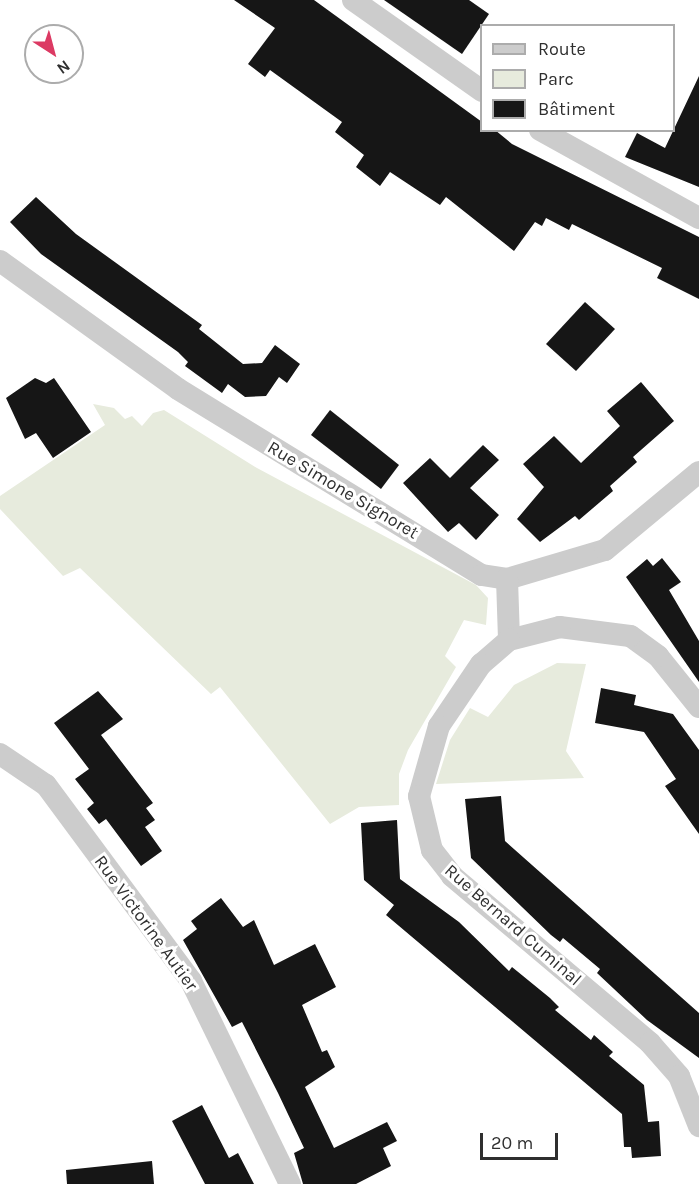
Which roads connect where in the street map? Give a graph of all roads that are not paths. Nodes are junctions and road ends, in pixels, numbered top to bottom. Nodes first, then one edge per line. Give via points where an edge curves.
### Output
1 (353, 0) edge
2 (480, 90) edge
3 (544, 132) edge
4 (699, 218) edge
5 (0, 261) edge
6 (699, 472) edge
7 (507, 579) junction
8 (509, 640) junction
9 (699, 706) edge
10 (0, 754) edge
11 (699, 1126) edge
12 (290, 1184) edge

1 - 2 street
3 - 4 street
5 - 7 street, Rue Simone Signoret via 178,389 482,575
6 - 7 street, Rue Simone Signoret via 605,550
7 - 8 street
8 - 9 street, Rue Bernard Cuminal via 560,627 630,636 658,656
8 - 11 street, Rue Bernard Cuminal via 475,673 439,726 424,763 419,796 432,850 452,876 650,1043 679,1076
10 - 12 street, Rue Victorine Autier via 46,785 190,981

